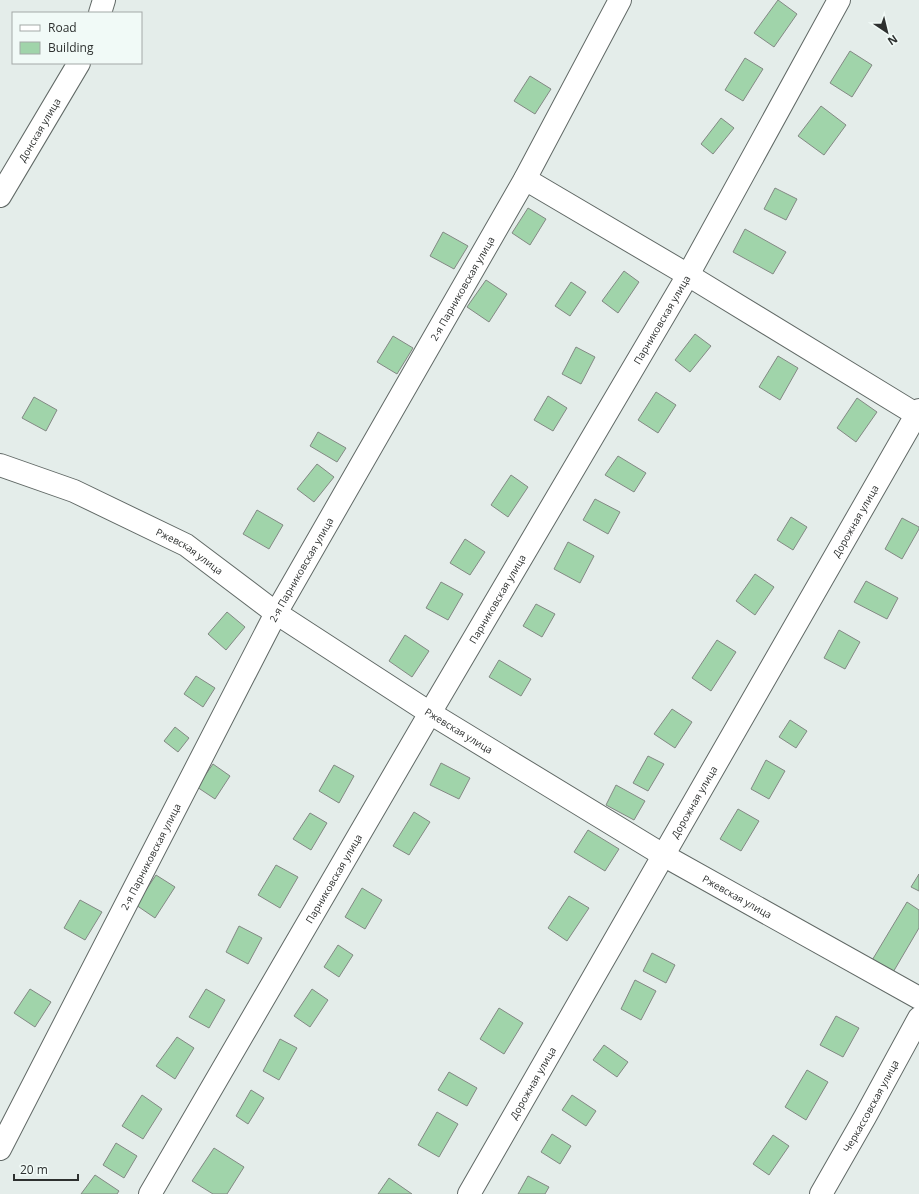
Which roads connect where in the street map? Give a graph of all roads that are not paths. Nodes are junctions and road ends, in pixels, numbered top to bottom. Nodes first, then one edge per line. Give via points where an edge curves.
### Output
1 (104, 0) edge
2 (620, 0) edge
3 (839, 0) edge
4 (100, 12) edge
5 (78, 64) edge
6 (525, 179) junction
7 (0, 196) edge
8 (688, 275) junction
9 (918, 413) edge
10 (0, 465) edge
11 (276, 614) junction
12 (430, 712) junction
13 (663, 855) junction
14 (919, 998) edge
15 (919, 1018) edge
16 (0, 1149) edge
17 (150, 1194) edge
18 (469, 1194) edge
19 (820, 1194) edge

1 - 4 street
2 - 6 street, 2-я Парниковская улица
3 - 8 street, Парниковская улица
5 - 7 street, Донская улица
6 - 8 street
6 - 11 street, 2-я Парниковская улица
8 - 9 street
8 - 12 street, Парниковская улица
9 - 13 street, Дорожная улица
10 - 11 street, Ржевская улица via 74,491 186,545
11 - 12 street, Ржевская улица
11 - 16 street, 2-я Парниковская улица
12 - 13 street, Ржевская улица
12 - 17 street, Парниковская улица
13 - 14 street, Ржевская улица
13 - 18 street, Дорожная улица
15 - 19 street, Черкассовская улица

